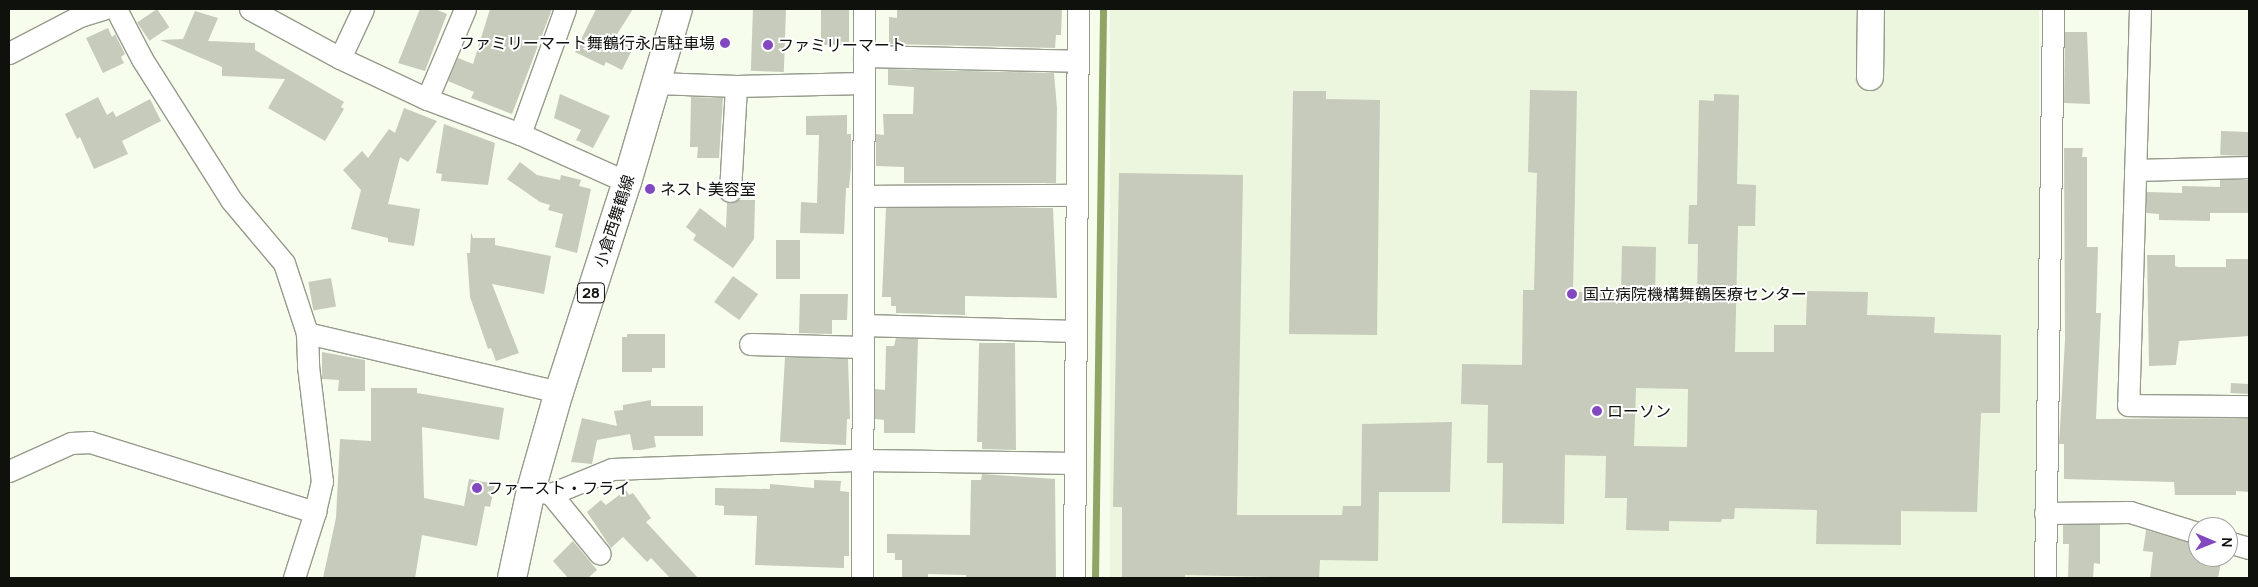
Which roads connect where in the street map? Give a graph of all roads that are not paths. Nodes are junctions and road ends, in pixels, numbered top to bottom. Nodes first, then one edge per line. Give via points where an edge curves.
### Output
1 (103, 9) edge
2 (116, 9) edge
3 (363, 9) edge
4 (465, 9) edge
5 (565, 9) edge
6 (678, 9) edge
7 (864, 9) edge
8 (1078, 9) edge
9 (1871, 9) edge
10 (2053, 9) edge
11 (2140, 9) edge
12 (256, 10) edge
13 (9, 53) edge
14 (864, 56) junction
15 (340, 58) junction
16 (1078, 61) junction
17 (1870, 77) dead end
18 (657, 83) junction
19 (864, 83) junction
20 (736, 86) junction
21 (427, 99) junction
22 (520, 134) junction
23 (2249, 167) edge
24 (2135, 170) junction
25 (627, 182) junction
26 (730, 191) dead end
27 (1077, 195) junction
28 (863, 196) junction
29 (863, 325) junction
30 (1076, 331) junction
31 (307, 333) junction
32 (750, 344) dead end
33 (862, 347) junction
34 (559, 392) junction
35 (2249, 406) edge
36 (862, 460) junction
37 (1076, 463) junction
38 (9, 471) edge
39 (541, 492) junction
40 (315, 512) junction
41 (2044, 513) junction
42 (2188, 530) edge
43 (600, 554) dead end
44 (294, 578) edge
45 (512, 578) edge
46 (862, 578) edge
47 (1074, 578) edge
48 (2044, 578) edge

1 - 13 street via 80,16
2 - 31 street via 142,59 231,200 284,263
3 - 15 street
4 - 21 street
5 - 22 street
6 - 18 main road, 小倉西舞鶴線 / 28
7 - 14 street
8 - 16 street
9 - 17 street
10 - 41 street
11 - 24 street
12 - 15 street
14 - 16 street
14 - 19 street
15 - 21 street
16 - 27 street
18 - 20 street
18 - 25 main road, 小倉西舞鶴線 / 28
19 - 20 street
19 - 28 street
20 - 26 street
21 - 22 street
22 - 25 street
23 - 24 street
24 - 35 street via 2128,405
25 - 34 main road, 小倉西舞鶴線 / 28
27 - 28 street
27 - 30 street
28 - 29 street
29 - 30 street
29 - 33 street
30 - 37 street
31 - 34 street
31 - 40 street via 322,481
32 - 33 street
33 - 36 street
34 - 39 main road, 小倉西舞鶴線 / 28
36 - 37 street
36 - 39 street via 612,469
36 - 46 street
37 - 47 street
38 - 40 street via 71,443 90,442
39 - 43 street
39 - 45 main road, 小倉西舞鶴線 / 28
40 - 44 street
41 - 42 street via 2130,512
41 - 48 street

